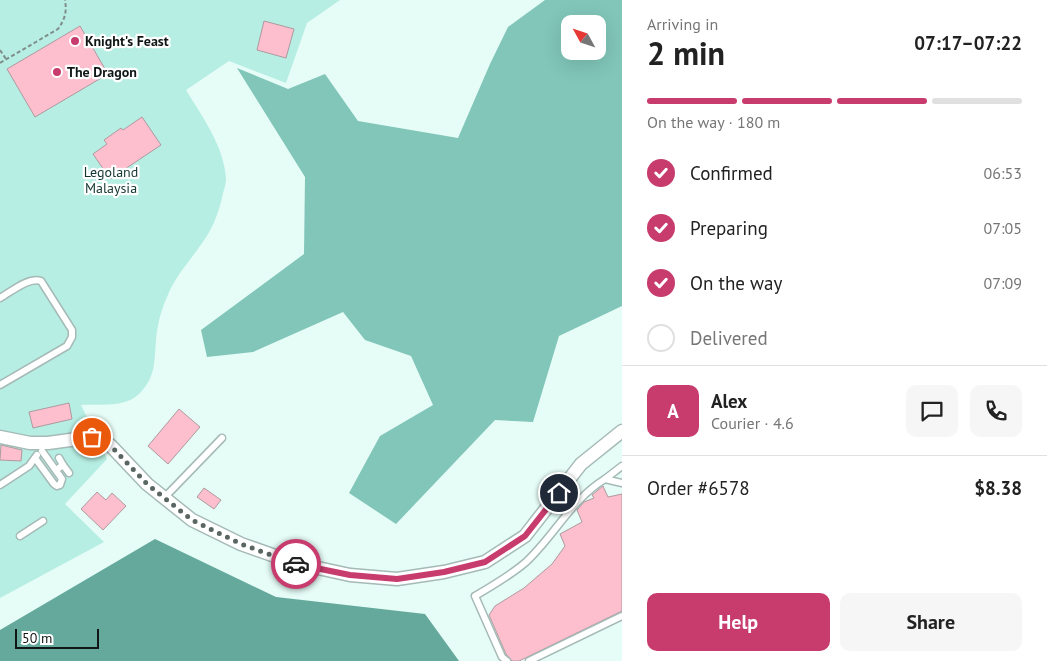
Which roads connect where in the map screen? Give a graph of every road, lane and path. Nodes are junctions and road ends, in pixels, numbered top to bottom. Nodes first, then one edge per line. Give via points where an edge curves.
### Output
1 (65, 0) edge
2 (0, 50) edge
3 (6, 59) junction
4 (0, 63) edge
5 (0, 298) edge
6 (0, 385) edge
7 (622, 431) edge
8 (0, 436) edge
9 (222, 438) dead end
10 (45, 447) junction
11 (35, 458) junction
12 (59, 458) dead end
13 (63, 465) junction
14 (622, 466) edge
15 (56, 470) junction
16 (69, 473) dead end
17 (605, 479) junction
18 (622, 483) edge
19 (0, 485) edge
20 (164, 498) junction
21 (43, 521) dead end
22 (20, 536) dead end
23 (622, 616) edge
24 (507, 661) edge
25 (528, 661) edge

1 - 3 path via 66,13 58,28
2 - 3 path
3 - 4 path
5 - 6 lane via 29,282 41,281 72,330 72,336 67,346
7 - 20 street via 581,464 525,536 485,562 406,578 350,575 295,563 241,544 192,520
8 - 10 street
9 - 20 lane
10 - 11 lane
10 - 15 lane
10 - 20 street via 92,437 102,439
11 - 15 lane via 57,486 62,479
11 - 19 lane via 29,466
12 - 13 lane
13 - 15 lane
13 - 16 lane
14 - 17 lane
17 - 18 lane
17 - 24 lane via 587,490 526,562 475,596 502,657
21 - 22 lane
23 - 25 lane

